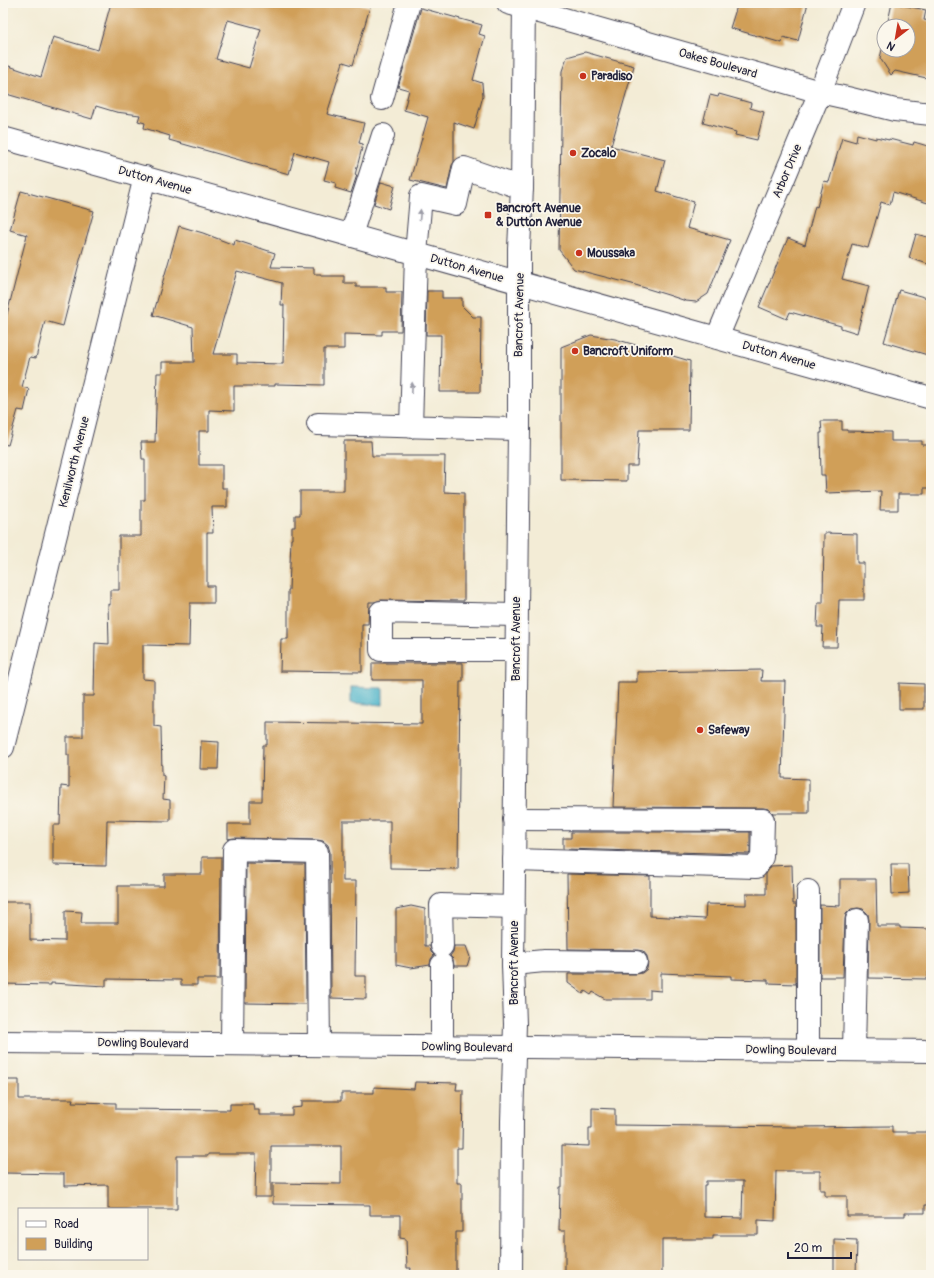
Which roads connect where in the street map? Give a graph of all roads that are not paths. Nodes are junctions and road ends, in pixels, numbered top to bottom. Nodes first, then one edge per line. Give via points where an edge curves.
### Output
1 (409, 3) edge
2 (854, 3) edge
3 (518, 4) edge
4 (820, 92) junction
5 (382, 99) dead end
6 (931, 114) edge
7 (383, 136) dead end
8 (3, 138) edge
9 (145, 178) junction
10 (522, 188) junction
11 (351, 235) junction
12 (416, 254) junction
13 (519, 283) junction
14 (717, 338) junction
15 (931, 398) edge
16 (318, 424) dead end
17 (411, 427) junction
18 (519, 429) junction
19 (516, 615) junction
20 (516, 650) junction
21 (3, 747) edge
22 (514, 819) junction
23 (514, 860) junction
24 (808, 891) dead end
25 (514, 907) junction
26 (857, 920) dead end
27 (636, 962) dead end
28 (513, 964) junction
29 (3, 1042) edge
30 (232, 1044) junction
31 (320, 1045) junction
32 (442, 1046) junction
33 (513, 1047) junction
34 (808, 1050) junction
35 (854, 1050) junction
36 (931, 1051) edge
37 (510, 1275) edge

1 - 5 street
2 - 4 street, Arbor Drive
3 - 4 street, Oakes Boulevard
3 - 10 street, Bancroft Avenue
4 - 6 street, Oakes Boulevard via 895,110
4 - 14 street, Arbor Drive
7 - 11 street
8 - 9 street, Dutton Avenue
9 - 11 street, Dutton Avenue
9 - 21 street, Kenilworth Avenue
12 -> 10 street via 421,196 456,204 464,168
10 - 13 street, Bancroft Avenue
11 - 12 street, Dutton Avenue
12 - 13 street, Dutton Avenue
17 -> 12 street
13 - 14 street, Dutton Avenue
13 - 18 street, Bancroft Avenue
14 - 15 street, Dutton Avenue
16 - 17 street
17 - 18 street
18 - 19 street, Bancroft Avenue
19 - 20 street, Bancroft Avenue
19 - 20 street via 381,612 381,650
20 - 22 street, Bancroft Avenue
22 - 23 street, Bancroft Avenue
22 - 23 street via 763,820 762,857 756,867
23 - 25 street, Bancroft Avenue
24 - 34 street
25 - 28 street, Bancroft Avenue
25 - 32 street via 441,905
26 - 35 street
27 - 28 street via 544,961
28 - 33 street, Bancroft Avenue
29 - 30 street, Dowling Boulevard
30 - 31 street, Dowling Boulevard
30 - 31 street via 234,850 317,852
31 - 32 street, Dowling Boulevard
32 - 33 street, Dowling Boulevard
33 - 34 street, Dowling Boulevard
33 - 37 street, Bancroft Avenue
34 - 35 street, Dowling Boulevard
35 - 36 street, Dowling Boulevard

